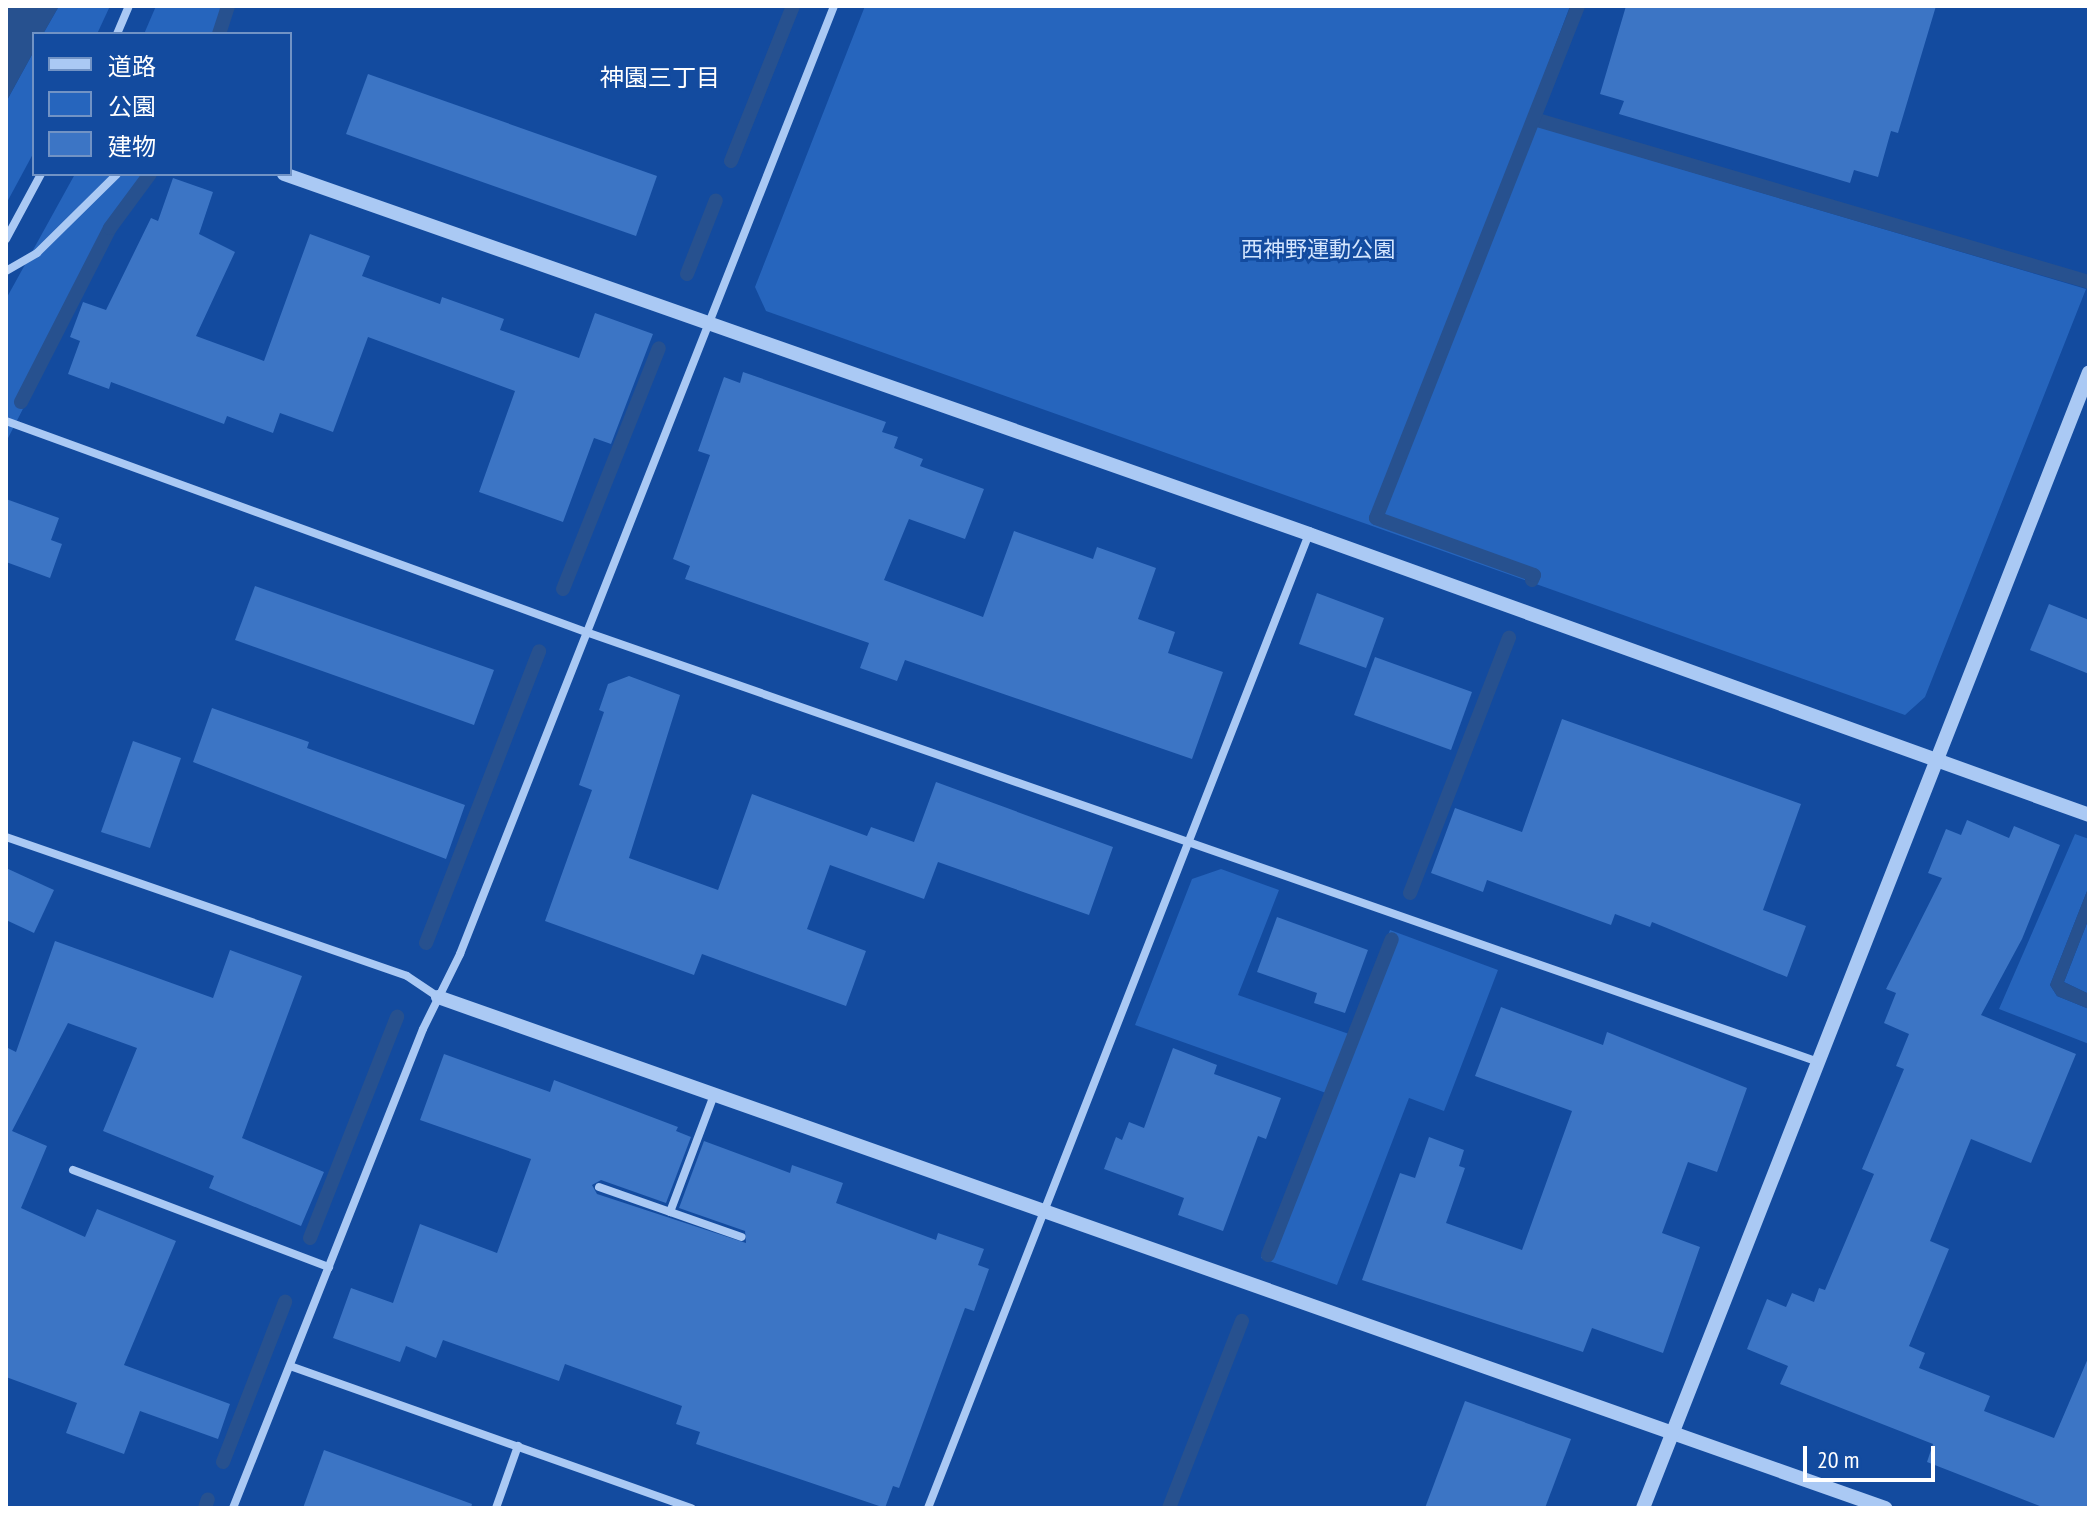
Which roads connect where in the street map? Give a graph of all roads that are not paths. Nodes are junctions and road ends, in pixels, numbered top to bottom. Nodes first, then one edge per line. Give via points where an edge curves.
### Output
1 (129, 6) edge
2 (834, 6) edge
3 (118, 32) edge
4 (40, 176) edge
5 (115, 176) edge
6 (290, 176) edge
7 (6, 239) edge
8 (6, 271) edge
9 (710, 323) junction
10 (2089, 372) edge
11 (6, 421) edge
12 (1309, 534) junction
13 (586, 632) junction
14 (1937, 760) junction
15 (2089, 815) edge
16 (6, 837) edge
17 (1189, 840) junction
18 (438, 997) junction
19 (1816, 1061) junction
20 (714, 1095) junction
21 (73, 1170) dead end
22 (599, 1187) dead end
23 (670, 1212) junction
24 (1044, 1212) junction
25 (742, 1237) dead end
26 (329, 1267) junction
27 (290, 1366) junction
28 (1672, 1432) junction
29 (518, 1446) junction
30 (233, 1508) edge
31 (496, 1508) edge
32 (692, 1508) edge
33 (928, 1508) edge
34 (1643, 1508) edge
35 (1885, 1508) edge

1 - 3 street
2 - 9 street
4 - 7 street
5 - 8 street via 37,253
6 - 9 street
9 - 12 street
9 - 13 street
10 - 14 street
11 - 13 street
12 - 14 street
12 - 17 street
13 - 17 street
13 - 18 street via 460,954
14 - 15 street
14 - 19 street
16 - 18 street via 407,976
17 - 19 street
17 - 24 street
18 - 20 street
18 - 26 street
19 - 28 street
20 - 23 street
20 - 24 street
21 - 26 street
22 - 23 street
23 - 25 street
24 - 28 street
24 - 33 street
26 - 27 street
27 - 29 street
27 - 30 street
28 - 34 street
28 - 35 street
29 - 31 street
29 - 32 street

